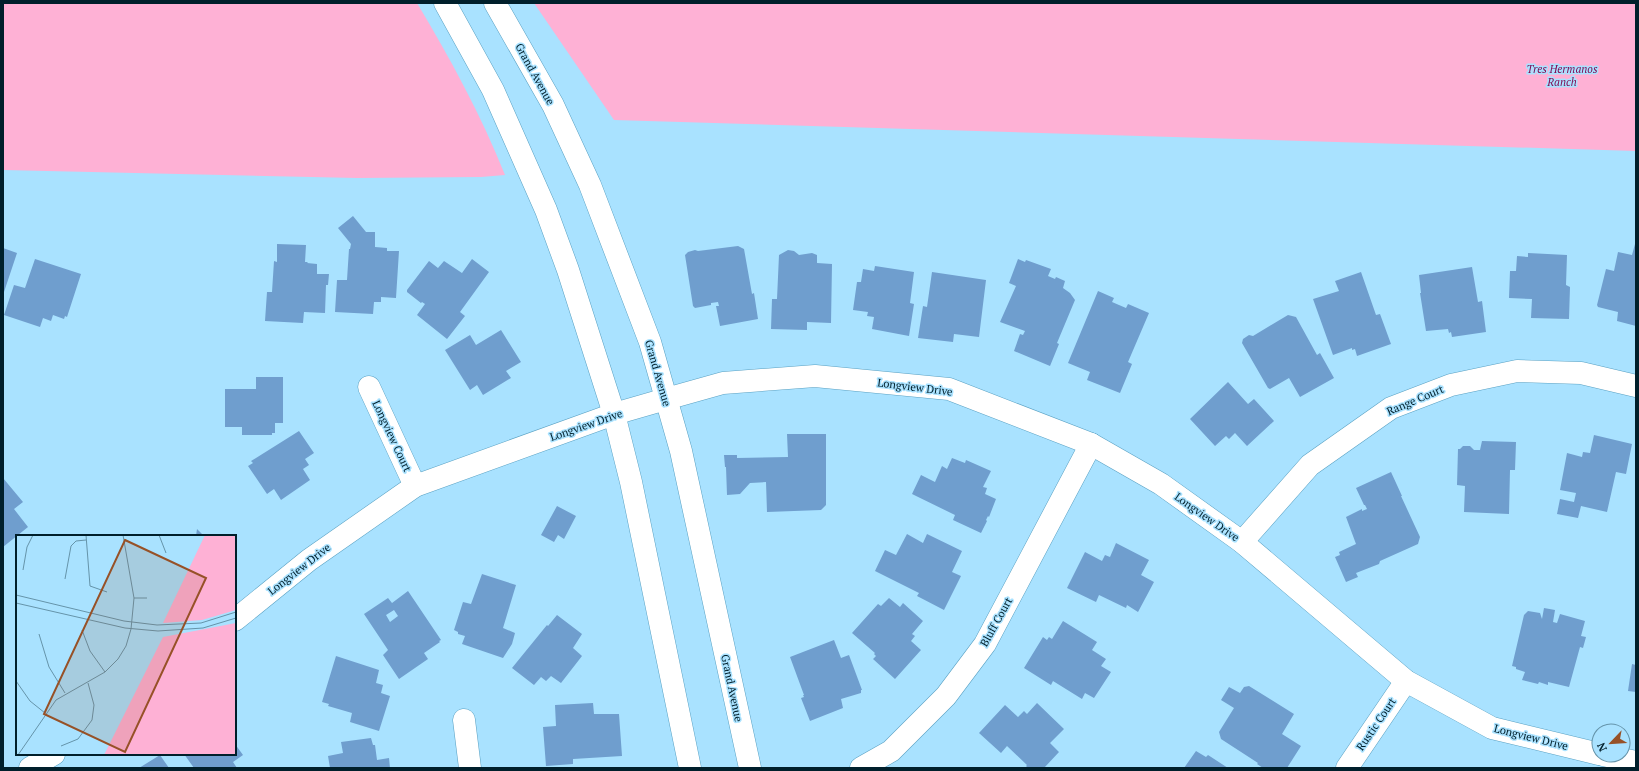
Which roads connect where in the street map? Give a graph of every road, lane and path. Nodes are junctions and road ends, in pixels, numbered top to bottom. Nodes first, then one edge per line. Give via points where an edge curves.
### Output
1 (445, 3) edge
2 (495, 3) edge
3 (1636, 386) edge
4 (369, 387) dead end
5 (666, 399) junction
6 (614, 414) junction
7 (1091, 444) junction
8 (415, 486) junction
9 (1242, 542) junction
10 (236, 619) edge
11 (1406, 681) junction
12 (464, 720) dead end
13 (1591, 752) edge
14 (52, 755) edge
15 (30, 768) edge
16 (470, 768) edge
17 (690, 768) edge
18 (750, 768) edge
19 (861, 768) edge
20 (1347, 768) edge

1 - 6 street via 493,90 546,210
2 - 5 street, Grand Avenue via 552,105 590,185 650,342
3 - 9 street, Range Court via 1581,373 1517,371 1451,385 1391,408 1310,465
4 - 8 street, Longview Court
5 - 6 street, Longview Drive
5 - 7 street, Longview Drive via 723,383 815,376 949,389
5 - 18 street, Grand Avenue via 681,451
6 - 8 street, Longview Drive
6 - 17 street via 631,482
7 - 9 street, Longview Drive via 1160,484
7 - 19 street, Bluff Court via 985,644 946,696 890,750
8 - 10 street, Longview Drive via 309,560
9 - 11 street, Longview Drive
11 - 13 street, Longview Drive via 1492,728
11 - 20 street, Rustic Court
12 - 16 street
14 - 15 street

